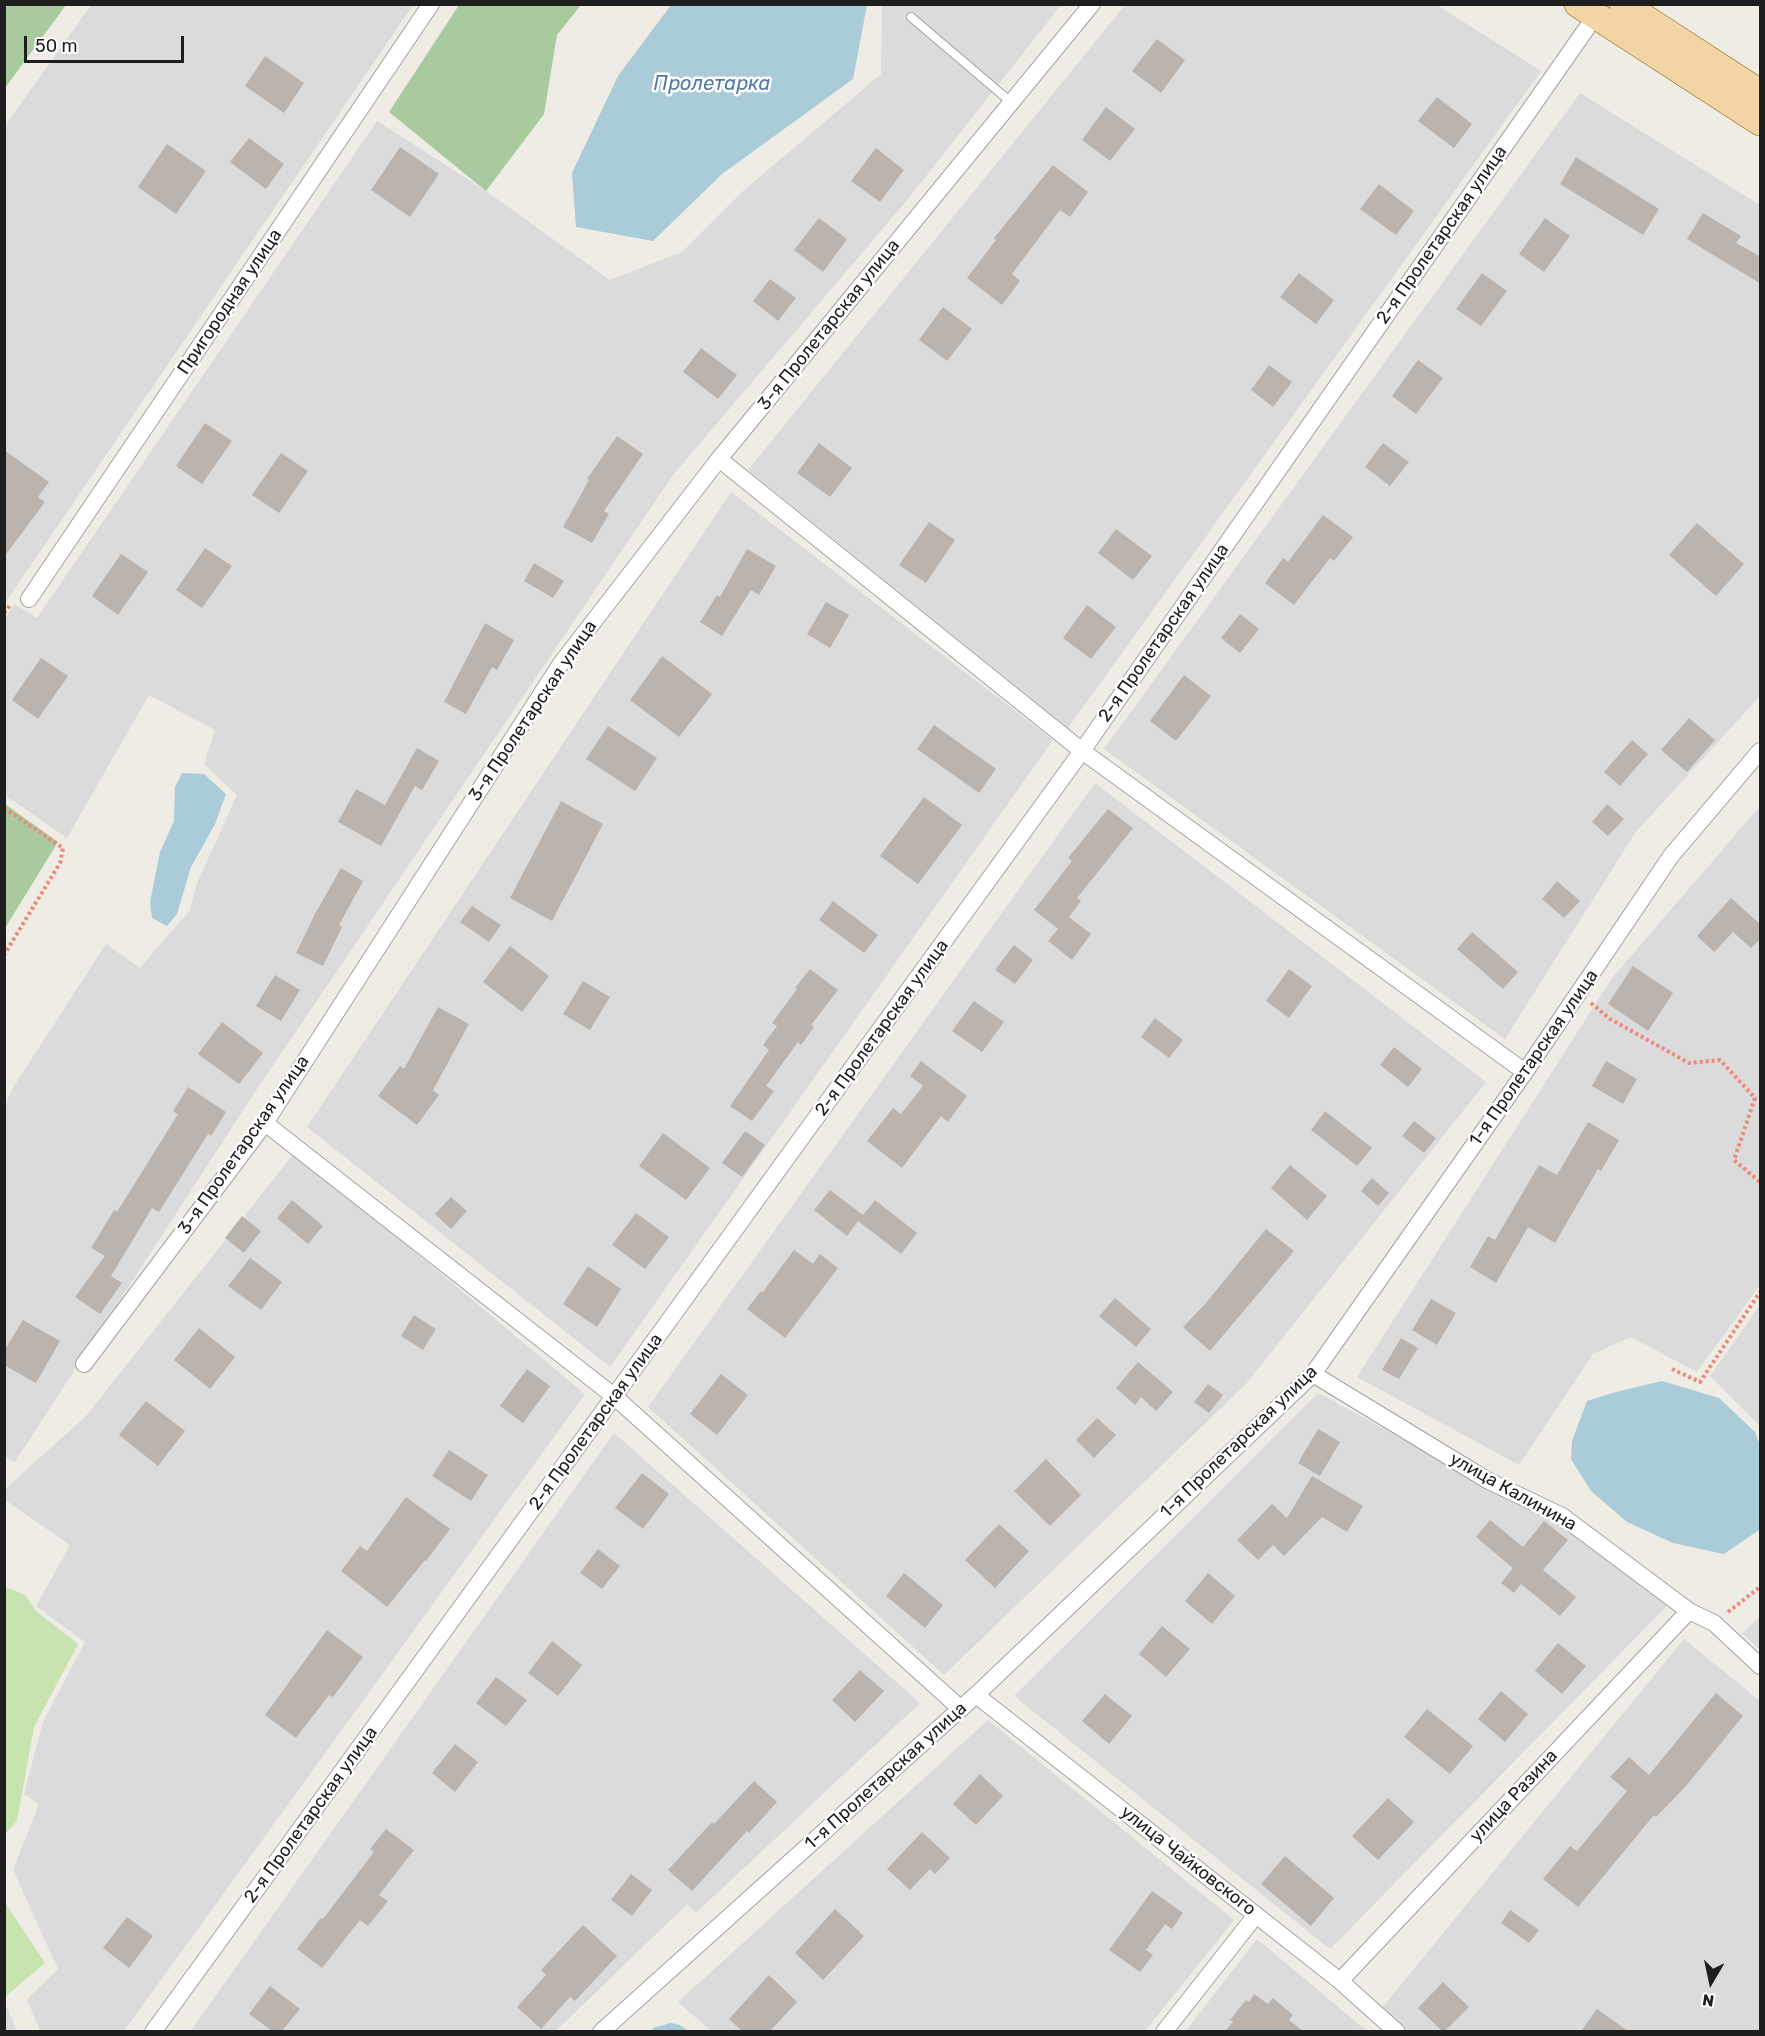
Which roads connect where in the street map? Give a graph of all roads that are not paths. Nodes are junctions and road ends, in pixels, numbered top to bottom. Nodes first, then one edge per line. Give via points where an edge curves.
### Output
1 (431, 4) edge
2 (1092, 4) edge
3 (1623, 4) edge
4 (1587, 10) edge
5 (911, 17) dead end
6 (1761, 93) edge
7 (1012, 103) junction
8 (1761, 122) edge
9 (719, 459) junction
10 (28, 599) dead end
11 (1082, 751) junction
12 (1761, 751) edge
13 (1525, 1072) junction
14 (265, 1122) junction
15 (84, 1364) dead end
16 (1313, 1374) junction
17 (615, 1397) junction
18 (1689, 1611) junction
19 (1761, 1666) edge
20 (976, 1695) junction
21 (961, 1709) junction
22 (1256, 1915) junction
23 (1340, 1981) junction
24 (153, 2031) edge
25 (601, 2031) edge
26 (1164, 2031) edge
27 (1397, 2031) edge

1 - 10 street, Пригородная улица
2 - 7 street, 3-я Пролетарская улица
3 - 6 main road
4 - 8 main road
4 - 11 street, 2-я Пролетарская улица
5 - 7 lane
7 - 9 street, 3-я Пролетарская улица
9 - 11 street
9 - 14 street, 3-я Пролетарская улица via 560,665
11 - 13 street
11 - 17 street, 2-я Пролетарская улица
12 - 13 street, 1-я Пролетарская улица via 1671,856
13 - 16 street, 1-я Пролетарская улица
14 - 15 street, 3-я Пролетарская улица
14 - 17 street
16 - 18 street, улица Калинина via 1487,1480 1562,1516
16 - 20 street, 1-я Пролетарская улица
17 - 21 street
17 - 24 street, 2-я Пролетарская улица
18 - 19 street, улица Калинина via 1714,1623
18 - 23 street, улица Разина
20 - 21 street, 1-я Пролетарская улица
20 - 22 street, улица Чайковского
21 - 25 street, 1-я Пролетарская улица
22 - 23 street, улица Чайковского
22 - 26 street
23 - 27 street, улица Чайковского

